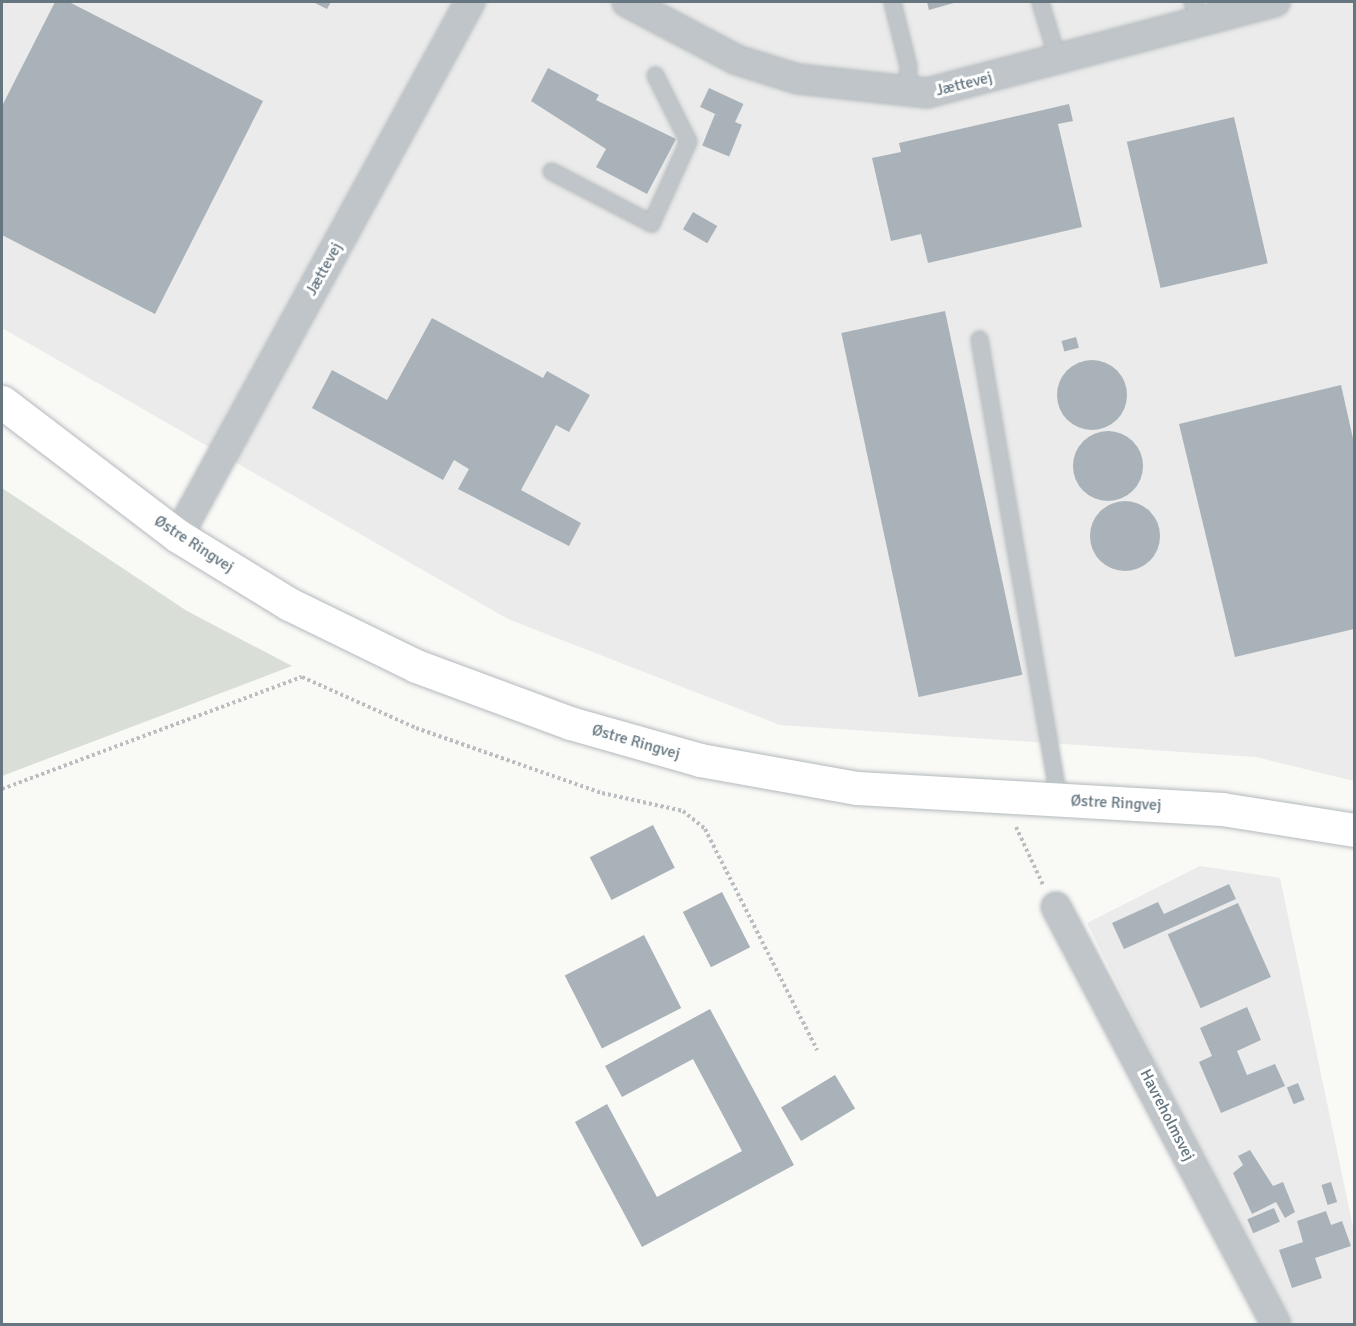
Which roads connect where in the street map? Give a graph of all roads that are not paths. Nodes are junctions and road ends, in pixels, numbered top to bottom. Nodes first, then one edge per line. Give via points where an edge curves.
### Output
1 (470, 2) edge
2 (627, 2) edge
3 (892, 2) edge
4 (1040, 2) edge
5 (1275, 2) edge
6 (1197, 12) edge
7 (1058, 61) junction
8 (655, 75) dead end
9 (907, 91) junction
10 (551, 171) dead end
11 (979, 339) dead end
12 (2, 402) edge
13 (178, 536) junction
14 (1059, 800) junction
15 (1354, 830) edge
16 (1056, 908) road end
17 (1276, 1324) edge

1 - 13 street, Jættevej
2 - 9 street, Jættevej via 737,60 798,79
3 - 9 lane via 908,66
4 - 7 lane
5 - 6 street, Jættevej
6 - 7 street, Jættevej
7 - 9 street, Jættevej via 927,93
8 - 10 lane via 688,141 651,223
11 - 14 lane
12 - 13 main road, Østre Ringvej
13 - 14 main road, Østre Ringvej via 289,604 416,666 570,723 700,760 857,788
14 - 15 main road, Østre Ringvej via 1222,809
16 - 17 street, Havreholmsvej

